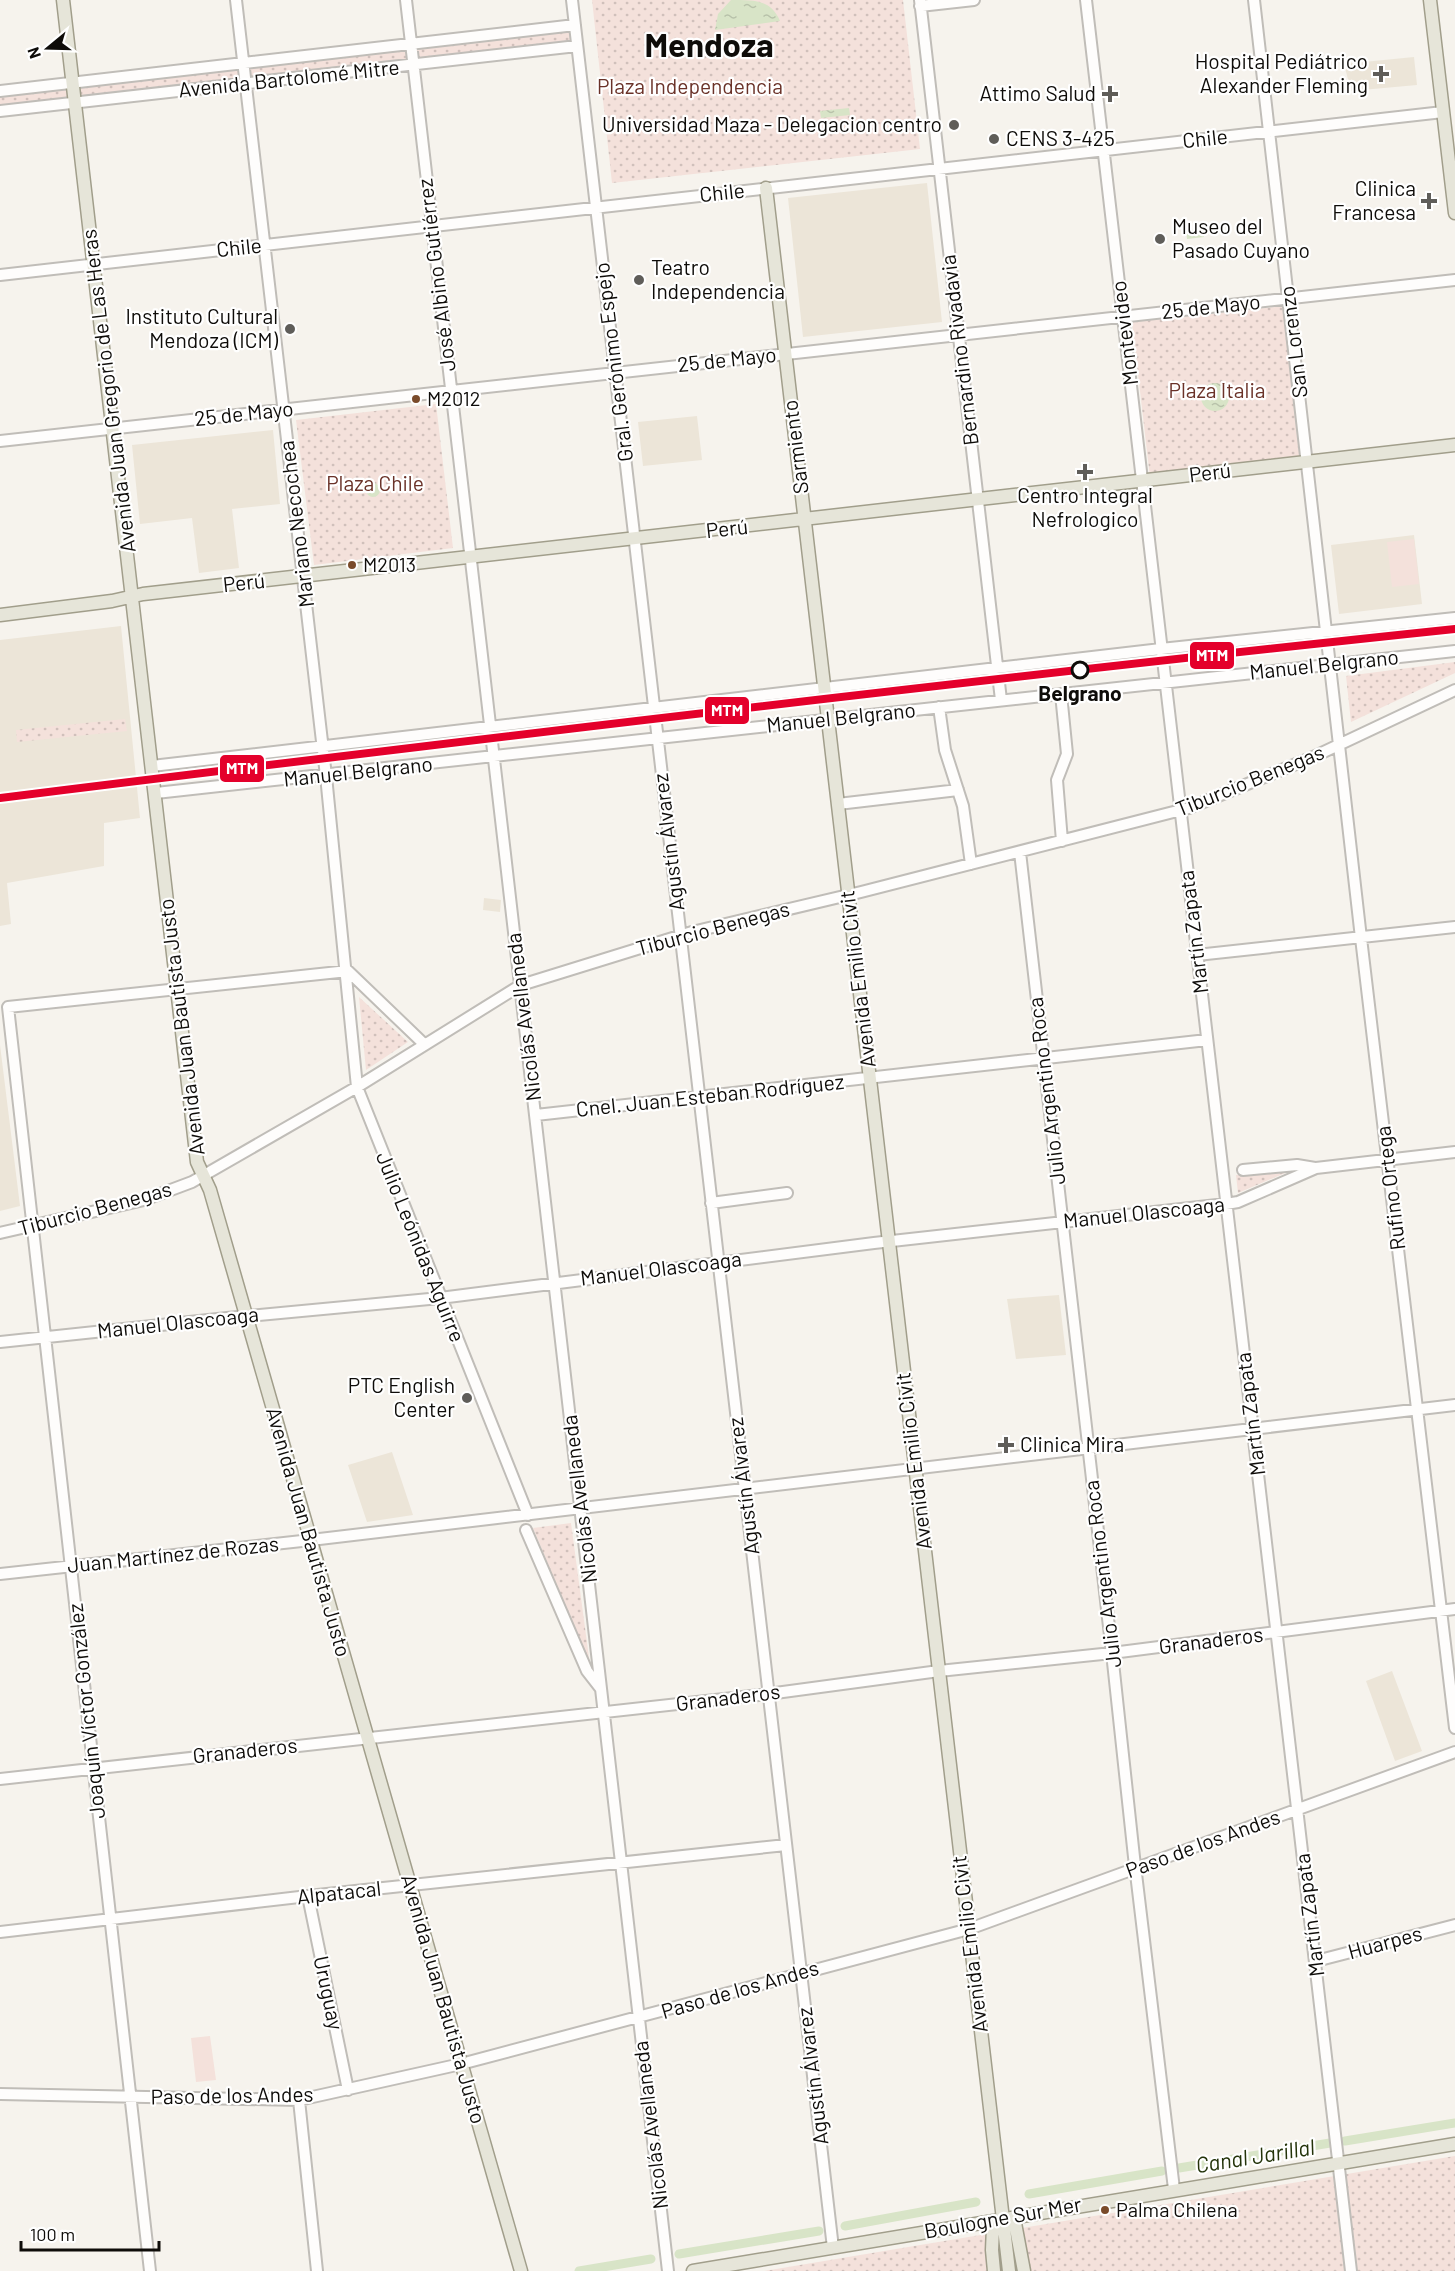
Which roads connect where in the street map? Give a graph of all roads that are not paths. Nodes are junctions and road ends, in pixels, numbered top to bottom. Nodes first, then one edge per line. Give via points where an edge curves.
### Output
1 (63, 0) edge
2 (236, 0) edge
3 (406, 0) edge
4 (572, 0) edge
5 (974, 0) edge
6 (1086, 0) edge
7 (1254, 0) edge
8 (1430, 0) edge
9 (920, 3) edge
10 (575, 25) junction
11 (411, 44) junction
12 (578, 46) junction
13 (244, 63) junction
14 (413, 65) junction
15 (73, 83) junction
16 (246, 84) junction
17 (0, 91) edge
18 (75, 103) junction
19 (0, 111) edge
20 (1443, 112) junction
21 (1269, 132) junction
22 (1103, 150) junction
23 (1452, 160) edge
24 (939, 169) junction
25 (766, 188) junction
26 (596, 208) junction
27 (1455, 213) edge
28 (431, 226) junction
29 (265, 245) junction
30 (94, 264) junction
31 (0, 275) edge
32 (1455, 280) edge
33 (1289, 298) junction
34 (1123, 316) junction
35 (959, 335) junction
36 (785, 354) junction
37 (615, 373) junction
38 (450, 391) junction
39 (284, 409) junction
40 (113, 428) junction
41 (0, 441) edge
42 (1455, 445) edge
43 (1308, 462) junction
44 (1142, 481) junction
45 (978, 500) junction
46 (805, 520) junction
47 (634, 539) junction
48 (470, 558) junction
49 (303, 577) junction
50 (133, 596) junction
51 (0, 615) edge
52 (1455, 618) edge
53 (1327, 632) junction
54 (1329, 648) joint
55 (1161, 649) junction
56 (1455, 651) edge
57 (1330, 664) junction
58 (1163, 666) joint
59 (998, 669) junction
60 (1165, 682) junction
61 (824, 689) junction
62 (1455, 690) edge
63 (1061, 694) junction
64 (1001, 700) junction
65 (826, 705) joint
66 (939, 707) junction
67 (654, 709) junction
68 (828, 719) junction
69 (656, 724) joint
70 (489, 728) junction
71 (657, 738) junction
72 (1339, 744) junction
73 (323, 747) junction
74 (493, 757) junction
75 (325, 762) joint
76 (152, 766) junction
77 (326, 776) junction
78 (155, 788) junction
79 (958, 790) junction
80 (838, 804) junction
81 (1180, 811) junction
82 (1062, 841) junction
83 (1020, 852) junction
84 (971, 864) junction
85 (848, 895) junction
86 (1455, 927) edge
87 (680, 936) junction
88 (1361, 938) junction
89 (1197, 955) junction
90 (345, 972) junction
91 (521, 985) junction
92 (178, 988) junction
93 (1207, 1040) junction
94 (424, 1044) junction
95 (1044, 1058) junction
96 (870, 1078) junction
97 (357, 1087) junction
98 (699, 1097) junction
99 (536, 1115) junction
100 (1455, 1152) edge
101 (1388, 1161) junction
102 (1316, 1168) junction
103 (1244, 1170) dead end
104 (203, 1176) junction
105 (787, 1193) dead end
106 (711, 1203) junction
107 (1226, 1204) junction
108 (1062, 1222) junction
109 (33, 1227) junction
110 (0, 1233) edge
111 (889, 1241) junction
112 (718, 1262) junction
113 (555, 1282) junction
114 (440, 1298) junction
115 (246, 1316) junction
116 (45, 1337) junction
117 (0, 1342) edge
118 (1455, 1406) edge
119 (1417, 1409) junction
120 (1253, 1429) junction
121 (1089, 1449) junction
122 (915, 1469) junction
123 (744, 1489) junction
124 (581, 1509) junction
125 (528, 1515) junction
126 (526, 1530) dead end
127 (311, 1540) junction
128 (71, 1567) junction
129 (0, 1574) edge
130 (1455, 1609) edge
131 (1441, 1611) junction
132 (1277, 1633) junction
133 (1112, 1653) junction
134 (599, 1667) junction
135 (586, 1670) junction
136 (939, 1671) junction
137 (602, 1690) junction
138 (768, 1694) junction
139 (604, 1712) junction
140 (1455, 1728) edge
141 (368, 1738) junction
142 (1455, 1752) edge
143 (94, 1768) junction
144 (0, 1779) edge
145 (1298, 1811) junction
146 (786, 1845) junction
147 (621, 1862) junction
148 (1135, 1869) junction
149 (410, 1886) junction
150 (308, 1896) junction
151 (111, 1919) junction
152 (1455, 1925) edge
153 (969, 1929) junction
154 (0, 1932) edge
155 (1316, 1961) junction
156 (801, 1972) junction
157 (639, 2018) junction
158 (462, 2064) junction
159 (348, 2090) junction
160 (0, 2094) edge
161 (131, 2097) junction
162 (298, 2100) junction
163 (1455, 2144) edge
164 (1341, 2163) junction
165 (1174, 2189) junction
166 (1002, 2218) junction
167 (832, 2248) junction
168 (150, 2271) edge
169 (316, 2271) edge
170 (521, 2271) edge
171 (668, 2271) edge
172 (693, 2271) edge
173 (994, 2271) edge
174 (1009, 2271) edge
175 (1024, 2271) edge
176 (1353, 2271) edge

1 - 15 main road, Avenida Juan Gregorio de Las Heras
2 - 13 street, Mariano Necochea
3 - 11 street, José Albino Gutiérrez
4 - 10 street, Gral. Gerónimo Espejo
5 - 9 street
6 - 22 street, Montevideo
7 - 21 street, San Lorenzo
8 - 20 main road
9 - 24 street, Bernardino Rivadavia
10 - 11 street, Avenida Bartolomé Mitre
10 - 12 street, Gral. Gerónimo Espejo
11 - 13 street, Avenida Bartolomé Mitre
11 - 14 street, José Albino Gutiérrez
12 - 14 street, Avenida Bartolomé Mitre
12 - 26 street, Gral. Gerónimo Espejo
13 - 15 street, Avenida Bartolomé Mitre
13 - 16 street, Mariano Necochea
14 - 16 street, Avenida Bartolomé Mitre
14 - 28 street, José Albino Gutiérrez
15 - 17 street, Avenida Bartolomé Mitre
15 - 18 main road, Avenida Juan Gregorio de Las Heras
16 - 18 street, Avenida Bartolomé Mitre
16 - 29 street, Mariano Necochea
18 - 19 street, Avenida Bartolomé Mitre
18 - 30 main road, Avenida Juan Gregorio de Las Heras
20 - 21 street, Chile
20 - 23 main road
21 - 22 street, Chile
21 - 33 street, San Lorenzo
22 - 24 street, Chile
22 - 34 street, Montevideo
23 - 27 main road
24 - 25 street, Chile
24 - 35 street, Bernardino Rivadavia
25 - 26 street, Chile
25 - 36 main road, Sarmiento
26 - 28 street, Chile
26 - 37 street, Gral. Gerónimo Espejo
28 - 29 street, Chile
28 - 38 street, José Albino Gutiérrez
29 - 30 street, Chile
29 - 39 street, Mariano Necochea
30 - 31 street, Chile
30 - 40 main road, Avenida Juan Gregorio de Las Heras
32 - 33 street, 25 de Mayo
33 - 34 street, 25 de Mayo
33 - 43 street, San Lorenzo
34 - 35 street, 25 de Mayo
34 - 44 street, Montevideo
35 - 36 street, 25 de Mayo
35 - 45 street, Bernardino Rivadavia
36 - 37 street, 25 de Mayo
36 - 46 main road, Sarmiento
37 - 38 street, 25 de Mayo
37 - 47 street, Gral. Gerónimo Espejo
38 - 39 street, 25 de Mayo
38 - 48 street, José Albino Gutiérrez
39 - 40 street, 25 de Mayo
39 - 49 street, Mariano Necochea
40 - 41 street, 25 de Mayo
40 - 50 main road, Avenida Juan Gregorio de Las Heras
42 - 43 main road, Perú
43 - 44 main road, Perú
43 - 53 street, San Lorenzo
44 - 45 main road, Perú
44 - 55 street, Montevideo
45 - 46 main road, Perú
45 - 59 street, Bernardino Rivadavia
46 - 47 main road, Perú
46 - 61 main road, Sarmiento
47 - 48 main road, Perú
47 - 67 street, Gral. Gerónimo Espejo
48 - 49 main road, Perú
48 - 70 street, José Albino Gutiérrez
49 - 50 main road, Perú
49 - 73 street, Mariano Necochea
50 - 51 main road, Perú
50 - 76 main road, Avenida Juan Gregorio de Las Heras
52 - 53 street, Manuel Belgrano
53 - 54 street, San Lorenzo
53 - 55 street, Manuel Belgrano
54 - 57 street, Rufino Ortega
55 - 58 street, Montevideo
55 - 59 street, Manuel Belgrano
56 - 57 street, Manuel Belgrano
57 - 60 street, Manuel Belgrano
57 - 72 street, Rufino Ortega
58 - 60 street, Martín Zapata
59 - 61 street, Manuel Belgrano
59 - 64 street, Bernardino Rivadavia
60 - 63 street, Manuel Belgrano
60 - 81 street, Martín Zapata
61 - 65 main road, Sarmiento
61 - 67 street, Manuel Belgrano
62 - 72 street, Tiburcio Benegas
63 - 64 street, Manuel Belgrano
63 - 82 street via 1066,754 1057,780
64 - 66 street, Manuel Belgrano
65 - 68 main road, Avenida Emilio Civit
66 - 68 street, Manuel Belgrano
66 - 79 street via 945,750
67 - 69 street, Gral. Gerónimo Espejo
67 - 70 street, Manuel Belgrano
68 - 71 street, Manuel Belgrano
68 - 80 main road, Avenida Emilio Civit
69 - 71 street, Agustín Álvarez
70 - 73 street, Manuel Belgrano
70 - 74 street, Nicolás Avellaneda
71 - 74 street, Manuel Belgrano
71 - 87 street, Agustín Álvarez
72 - 81 street, Tiburcio Benegas
72 - 88 street, Rufino Ortega
73 - 75 street, Mariano Necochea
73 - 76 street, Manuel Belgrano
74 - 77 street, Manuel Belgrano
74 - 91 street, Nicolás Avellaneda
75 - 77 street, Julio Leónidas Aguirre
76 - 78 main road, Avenida Juan Gregorio de Las Heras
77 - 78 street, Manuel Belgrano
77 - 90 street, Julio Leónidas Aguirre
78 - 92 main road, Avenida Juan Bautista Justo
79 - 80 street
79 - 84 street
80 - 85 main road, Avenida Emilio Civit
81 - 82 street, Tiburcio Benegas
81 - 89 street, Martín Zapata
82 - 83 street, Tiburcio Benegas
83 - 84 street, Tiburcio Benegas
83 - 95 street, Julio Argentino Roca
84 - 85 street, Tiburcio Benegas
85 - 87 street, Tiburcio Benegas
85 - 96 main road, Avenida Emilio Civit
86 - 88 street
87 - 91 street, Tiburcio Benegas
87 - 98 street, Agustín Álvarez
88 - 89 street
88 - 101 street, Rufino Ortega
89 - 93 street, Martín Zapata
90 - 92 street
90 - 94 street via 352,974
90 - 97 street, Julio Leónidas Aguirre
91 - 94 street, Tiburcio Benegas
91 - 99 street, Nicolás Avellaneda
92 - 104 main road, Avenida Juan Bautista Justo via 197,1162
92 - 109 street, Joaquín Víctor González via 8,1007
93 - 95 street, Cnel. Juan Esteban Rodríguez
93 - 107 street, Martín Zapata
94 - 97 street, Tiburcio Benegas
95 - 96 street, Cnel. Juan Esteban Rodríguez
95 - 108 street, Julio Argentino Roca
96 - 98 street, Cnel. Juan Esteban Rodríguez
96 - 111 main road, Avenida Emilio Civit
97 - 104 street, Tiburcio Benegas
97 - 114 street, Julio Leónidas Aguirre
98 - 99 street, Cnel. Juan Esteban Rodríguez
98 - 106 street, Agustín Álvarez
99 - 113 street, Nicolás Avellaneda
100 - 101 street, Manuel Olascoaga
101 - 102 street, Manuel Olascoaga
101 - 119 street, Rufino Ortega
102 - 103 street, Manuel Olascoaga via 1297,1165
102 - 107 street, Manuel Olascoaga
104 - 109 street, Tiburcio Benegas via 155,1197
104 - 115 main road, Avenida Juan Bautista Justo
105 - 106 street
106 - 112 street, Agustín Álvarez
107 - 108 street, Manuel Olascoaga
107 - 120 street, Martín Zapata
108 - 111 street, Manuel Olascoaga
108 - 121 street, Julio Argentino Roca
109 - 110 street, Tiburcio Benegas
109 - 116 street, Joaquín Víctor González
111 - 112 street, Manuel Olascoaga
111 - 122 main road, Avenida Emilio Civit
112 - 113 street, Manuel Olascoaga
112 - 123 street, Agustín Álvarez
113 - 114 street, Manuel Olascoaga
113 - 124 street, Nicolás Avellaneda
114 - 115 street, Manuel Olascoaga
114 - 125 street, Julio Leónidas Aguirre
115 - 116 street, Manuel Olascoaga
115 - 127 main road, Avenida Juan Bautista Justo
116 - 117 street, Manuel Olascoaga
116 - 128 street, Joaquín Víctor González
118 - 119 street, Juan Martínez de Rozas
119 - 120 street, Juan Martínez de Rozas
119 - 131 street, Rufino Ortega
120 - 121 street, Juan Martínez de Rozas
120 - 132 street, Martín Zapata
121 - 122 street, Juan Martínez de Rozas
121 - 133 street, Julio Argentino Roca
122 - 123 street, Juan Martínez de Rozas
122 - 136 main road, Avenida Emilio Civit
123 - 124 street, Juan Martínez de Rozas
123 - 138 street, Agustín Álvarez
124 - 125 street, Juan Martínez de Rozas
124 - 134 street, Nicolás Avellaneda
125 - 127 street, Juan Martínez de Rozas
126 - 135 street
127 - 128 street, Juan Martínez de Rozas
127 - 141 main road, Avenida Juan Bautista Justo
128 - 129 street, Juan Martínez de Rozas
128 - 143 street, Joaquín Víctor González
130 - 131 street, Granaderos
131 - 132 street, Granaderos
131 - 140 street, Rufino Ortega
132 - 133 street, Granaderos
132 - 145 street, Martín Zapata
133 - 136 street, Granaderos
133 - 148 street, Julio Argentino Roca
134 - 135 street via 595,1674
134 - 137 street, Nicolás Avellaneda
135 - 137 street
136 - 138 street, Granaderos
136 - 153 main road, Avenida Emilio Civit
137 - 139 street, Nicolás Avellaneda
138 - 139 street, Granaderos
138 - 146 street, Agustín Álvarez
139 - 141 street, Granaderos
139 - 147 street, Nicolás Avellaneda
141 - 143 street, Granaderos
141 - 149 main road, Avenida Juan Bautista Justo
142 - 145 street, Paso de los Andes
143 - 144 street, Granaderos
143 - 151 street, Joaquín Víctor González
145 - 148 street, Paso de los Andes
145 - 155 street, Martín Zapata
146 - 147 street, Alpatacal
146 - 156 street, Agustín Álvarez
147 - 149 street, Alpatacal
147 - 157 street, Nicolás Avellaneda
148 - 153 street, Paso de los Andes
148 - 165 street, Julio Argentino Roca
149 - 150 street, Alpatacal
149 - 158 main road, Avenida Juan Bautista Justo
150 - 151 street, Alpatacal
150 - 159 street, Uruguay
151 - 154 street, Alpatacal
151 - 161 street, Joaquín Víctor González
152 - 155 street, Huarpes
153 - 156 street, Paso de los Andes
153 - 166 main road, Avenida Emilio Civit
155 - 164 street, Martín Zapata
156 - 157 street, Paso de los Andes
156 - 167 street, Agustín Álvarez
157 - 158 street, Paso de los Andes
157 - 171 street, Nicolás Avellaneda
158 - 159 street, Paso de los Andes
158 - 170 main road, Avenida Juan Bautista Justo
159 - 162 street, Paso de los Andes
160 - 161 street, Paso de los Andes
161 - 162 street, Paso de los Andes
161 - 168 street, Joaquín Víctor González
162 - 169 street
163 - 164 main road, Boulogne Sur Mer
164 - 165 main road, Boulogne Sur Mer
164 - 176 street, Martín Zapata
165 - 166 main road, Boulogne Sur Mer
166 - 167 main road, Boulogne Sur Mer
166 - 173 main road via 993,2227
166 - 174 main road, Avenida Emilio Civit
166 - 175 main road via 1015,2223
167 - 172 main road, Boulogne Sur Mer

